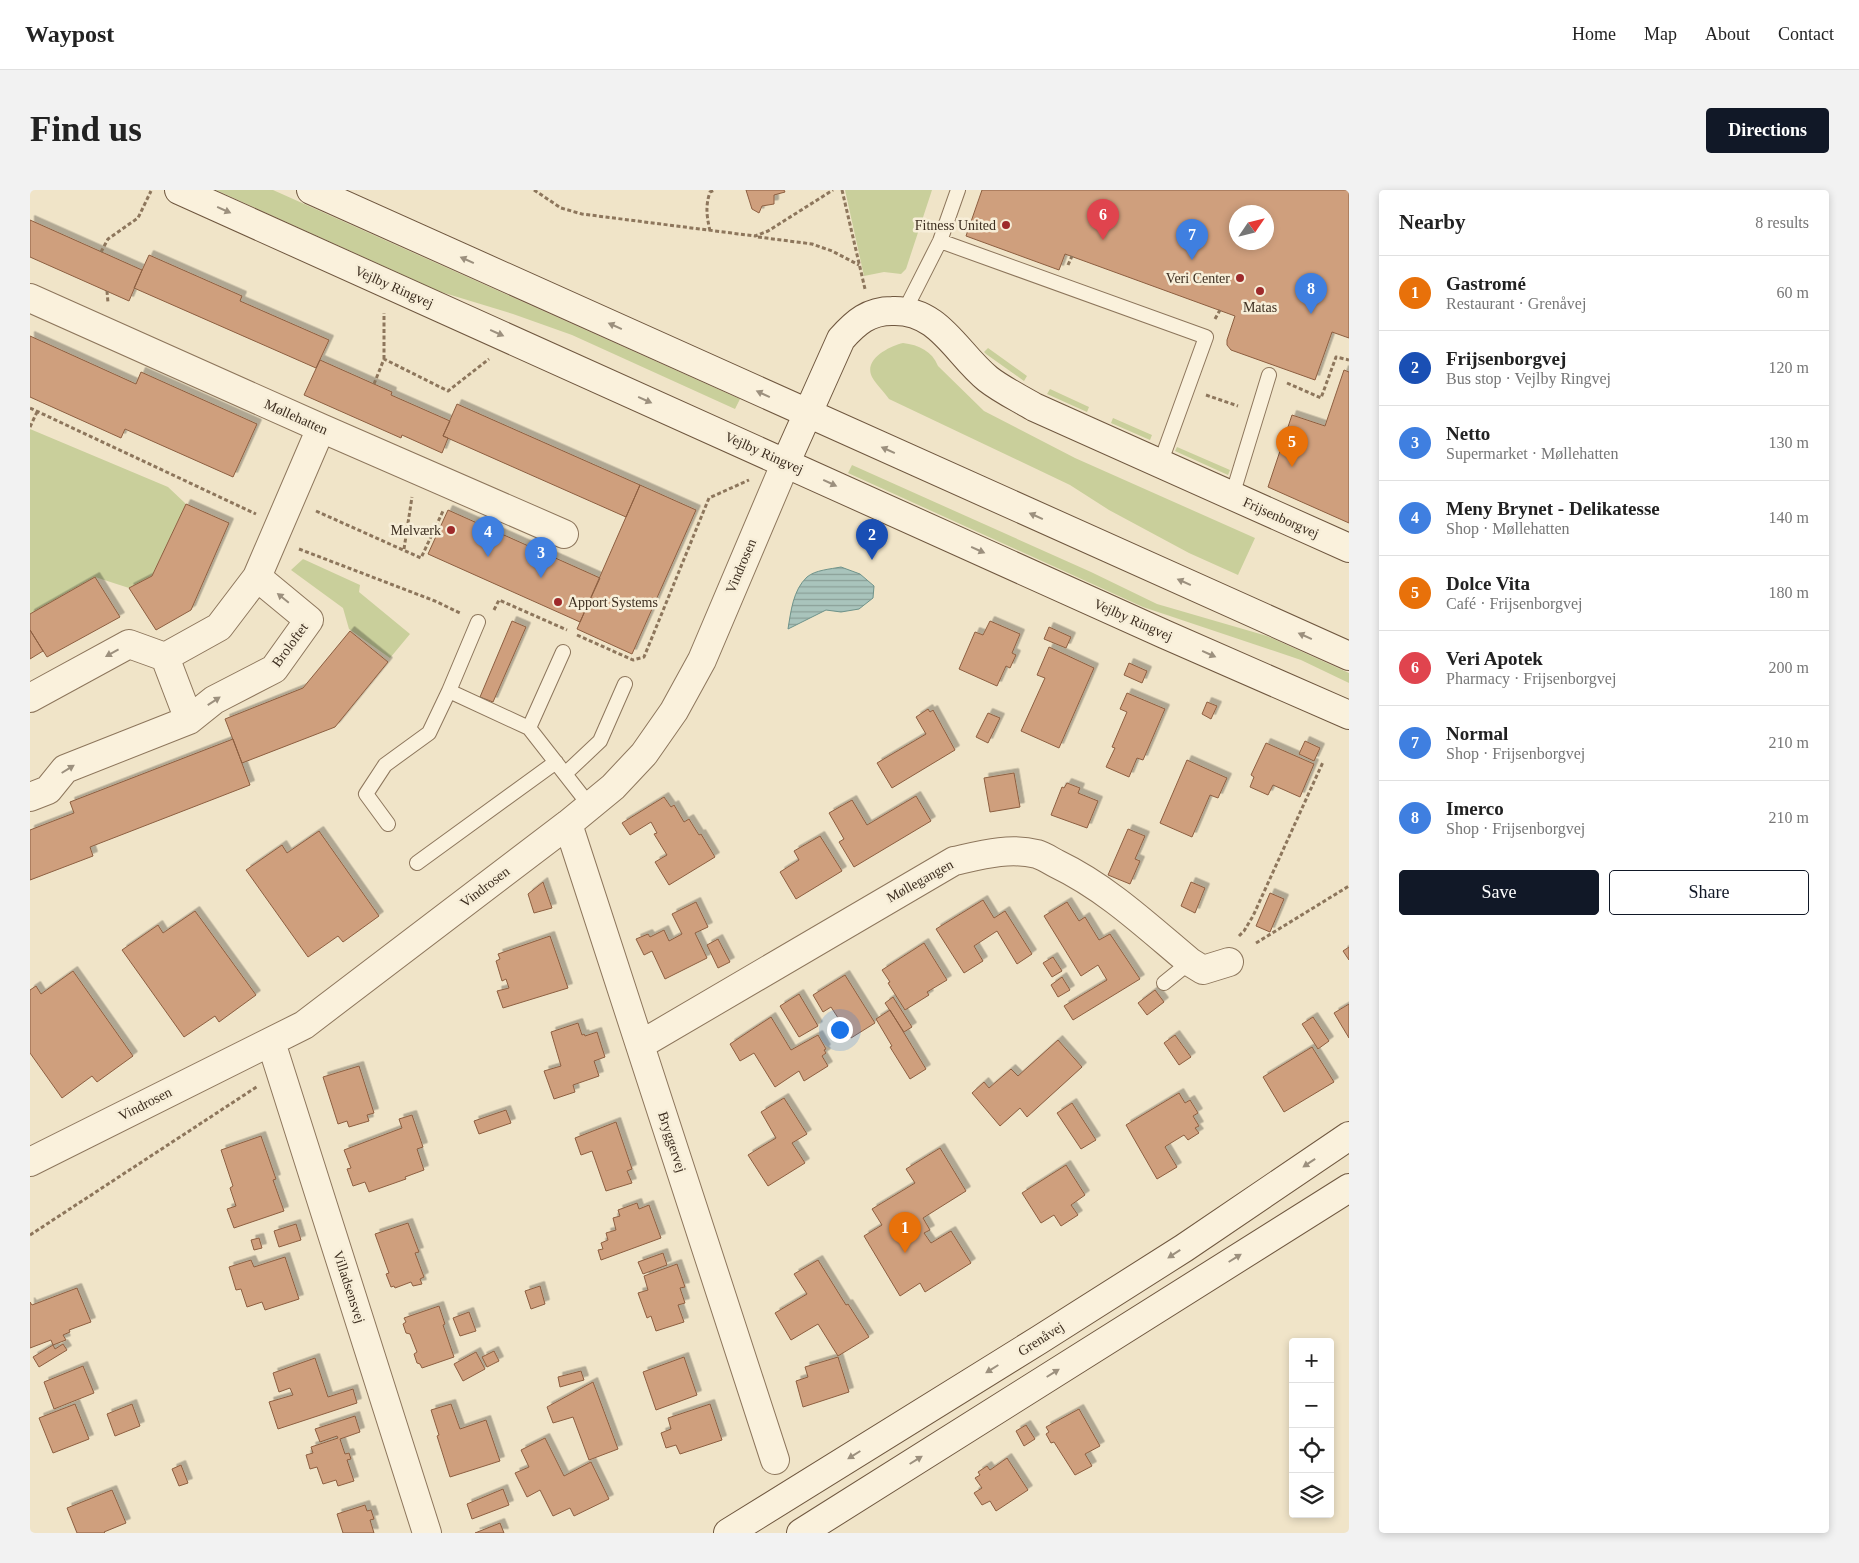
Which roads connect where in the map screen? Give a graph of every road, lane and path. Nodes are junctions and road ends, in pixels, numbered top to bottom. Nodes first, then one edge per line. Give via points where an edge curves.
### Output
1 (151, 190) edge
2 (179, 190) edge
3 (311, 190) edge
4 (534, 190) edge
5 (715, 190) edge
6 (832, 190) edge
7 (842, 190) edge
8 (958, 190) edge
9 (710, 231) junction
10 (755, 236) junction
11 (940, 241) junction
12 (101, 252) dead end
13 (859, 265) junction
14 (384, 282) junction
15 (865, 290) dead end
16 (30, 298) edge
17 (905, 310) junction
18 (513, 341) junction
19 (384, 359) junction
20 (1349, 360) edge
21 (1268, 375) joint
22 (374, 384) dead end
23 (1187, 388) junction
24 (30, 408) edge
25 (37, 412) junction
26 (1257, 412) junction
27 (808, 414) junction
28 (30, 427) edge
29 (321, 428) junction
30 (786, 462) junction
31 (1160, 464) junction
32 (416, 469) junction
33 (455, 486) junction
34 (1232, 496) junction
35 (315, 510) dead end
36 (253, 523) dead end
37 (564, 534) dead end
38 (1349, 548) edge
39 (404, 549) junction
40 (308, 553) dead end
41 (257, 578) junction
42 (499, 600) dead end
43 (434, 601) dead end
44 (478, 622) dead end
45 (563, 652) dead end
46 (1349, 656) edge
47 (165, 657) junction
48 (625, 684) dead end
49 (449, 691) junction
50 (30, 698) edge
51 (1349, 715) edge
52 (189, 720) junction
53 (529, 728) junction
54 (556, 762) junction
55 (1323, 762) dead end
56 (565, 774) junction
57 (30, 797) edge
58 (590, 806) junction
59 (388, 824) dead end
60 (568, 824) junction
61 (417, 863) dead end
62 (1349, 886) edge
63 (1256, 943) dead end
64 (1232, 951) joint
65 (1190, 962) junction
66 (1164, 983) dead end
67 (271, 1042) junction
68 (640, 1045) junction
69 (1349, 1136) edge
70 (30, 1162) edge
71 (1349, 1188) edge
72 (776, 1460) dead end
73 (427, 1533) edge
74 (728, 1533) edge
75 (800, 1533) edge

1 - 12 path via 138,218 108,239
2 -> 14 street, Vejlby Ringvej
27 -> 3 street
4 - 9 path via 561,208 582,214
5 - 9 path via 710,192 707,202
6 - 10 path via 768,232
7 - 13 path
8 - 11 lane
9 - 10 path
10 - 13 path via 812,244
11 - 17 lane
11 - 23 lane via 1206,337
13 - 15 path
14 -> 18 street, Vejlby Ringvej
14 - 19 path
16 - 29 street, Møllehatten
17 - 27 street, Frijsenborgvej via 880,311 855,323 841,339
17 - 31 street, Frijsenborgvej via 925,316 989,380 1034,407
18 - 19 path via 448,391
18 -> 30 street, Vejlby Ringvej
19 - 22 path
20 - 21 path via 1336,357 1321,398
21 - 26 lane
23 - 26 path
23 - 31 lane
24 - 25 path
25 - 28 path
25 - 36 path via 256,514
26 - 34 lane
27 - 30 street, Frijsenborgvej
46 -> 27 street
29 - 32 street, Møllehatten
29 - 41 street
30 - 42 path via 709,498 644,657 634,660
30 -> 51 street, Vejlby Ringvej
30 - 58 street, Vindrosen via 702,660 674,711 644,754
31 - 34 street, Frijsenborgvej
32 - 33 street, Møllehatten
32 - 39 path
33 - 37 street, Møllehatten
33 - 39 path via 421,558
34 - 38 street, Frijsenborgvej
35 - 39 path
40 - 43 path
41 - 47 street via 219,626
52 -> 41 street, Broloftet via 214,700 274,669 309,620
44 - 49 lane
45 - 53 lane
47 -> 50 street via 129,644
47 - 52 street
48 - 56 lane via 600,741
49 - 53 lane
49 - 59 lane via 429,733 385,765 366,794
57 -> 52 street, Broloftet via 48,790 65,769
53 - 54 lane
54 - 56 lane
54 - 61 lane
55 - 64 path via 1253,916
56 - 58 lane
58 - 60 street, Vindrosen
60 - 67 street, Vindrosen via 304,1025
60 - 68 street, Bryggervej
62 - 63 path
64 - 65 street, Møllegangen via 1203,970
65 - 66 lane
65 - 68 street, Møllegangen via 1076,873 1037,854 989,852 954,861
67 - 70 street, Vindrosen
67 - 73 street, Villadsensvej
68 - 72 street, Bryggervej
69 -> 74 street, Grenåvej via 1152,1268
75 -> 71 street

